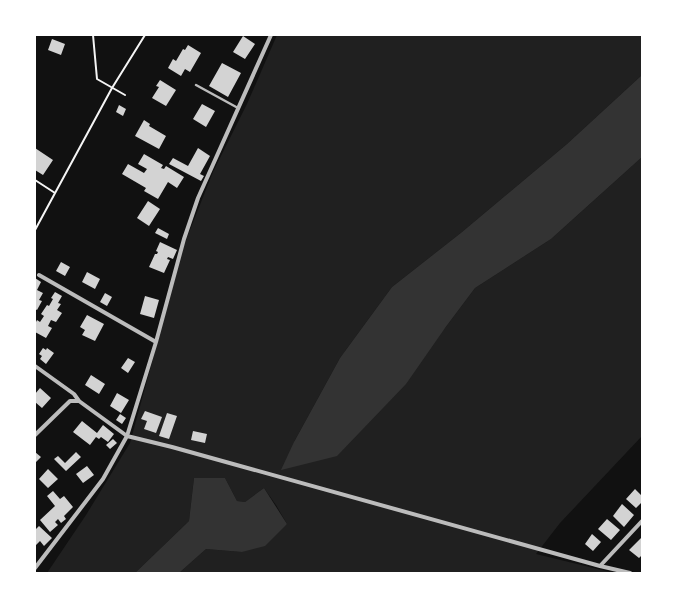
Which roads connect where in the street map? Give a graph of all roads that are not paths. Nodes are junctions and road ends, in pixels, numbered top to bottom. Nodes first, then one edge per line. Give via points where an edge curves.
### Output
1 (271, 35) edge
2 (196, 85) dead end
3 (238, 108) junction
4 (39, 275) dead end
5 (156, 342) junction
6 (35, 366) edge
7 (79, 401) junction
8 (35, 434) edge
9 (127, 436) junction
10 (642, 521) edge
11 (600, 566) junction
12 (35, 568) edge
13 (630, 573) edge

1 - 3 street
2 - 3 lane
3 - 5 street via 198,198 186,232
4 - 5 street
5 - 9 street
6 - 7 street via 74,394
7 - 8 street via 70,401
7 - 9 street
9 - 11 street
9 - 12 street via 103,479
10 - 11 street
11 - 13 street

